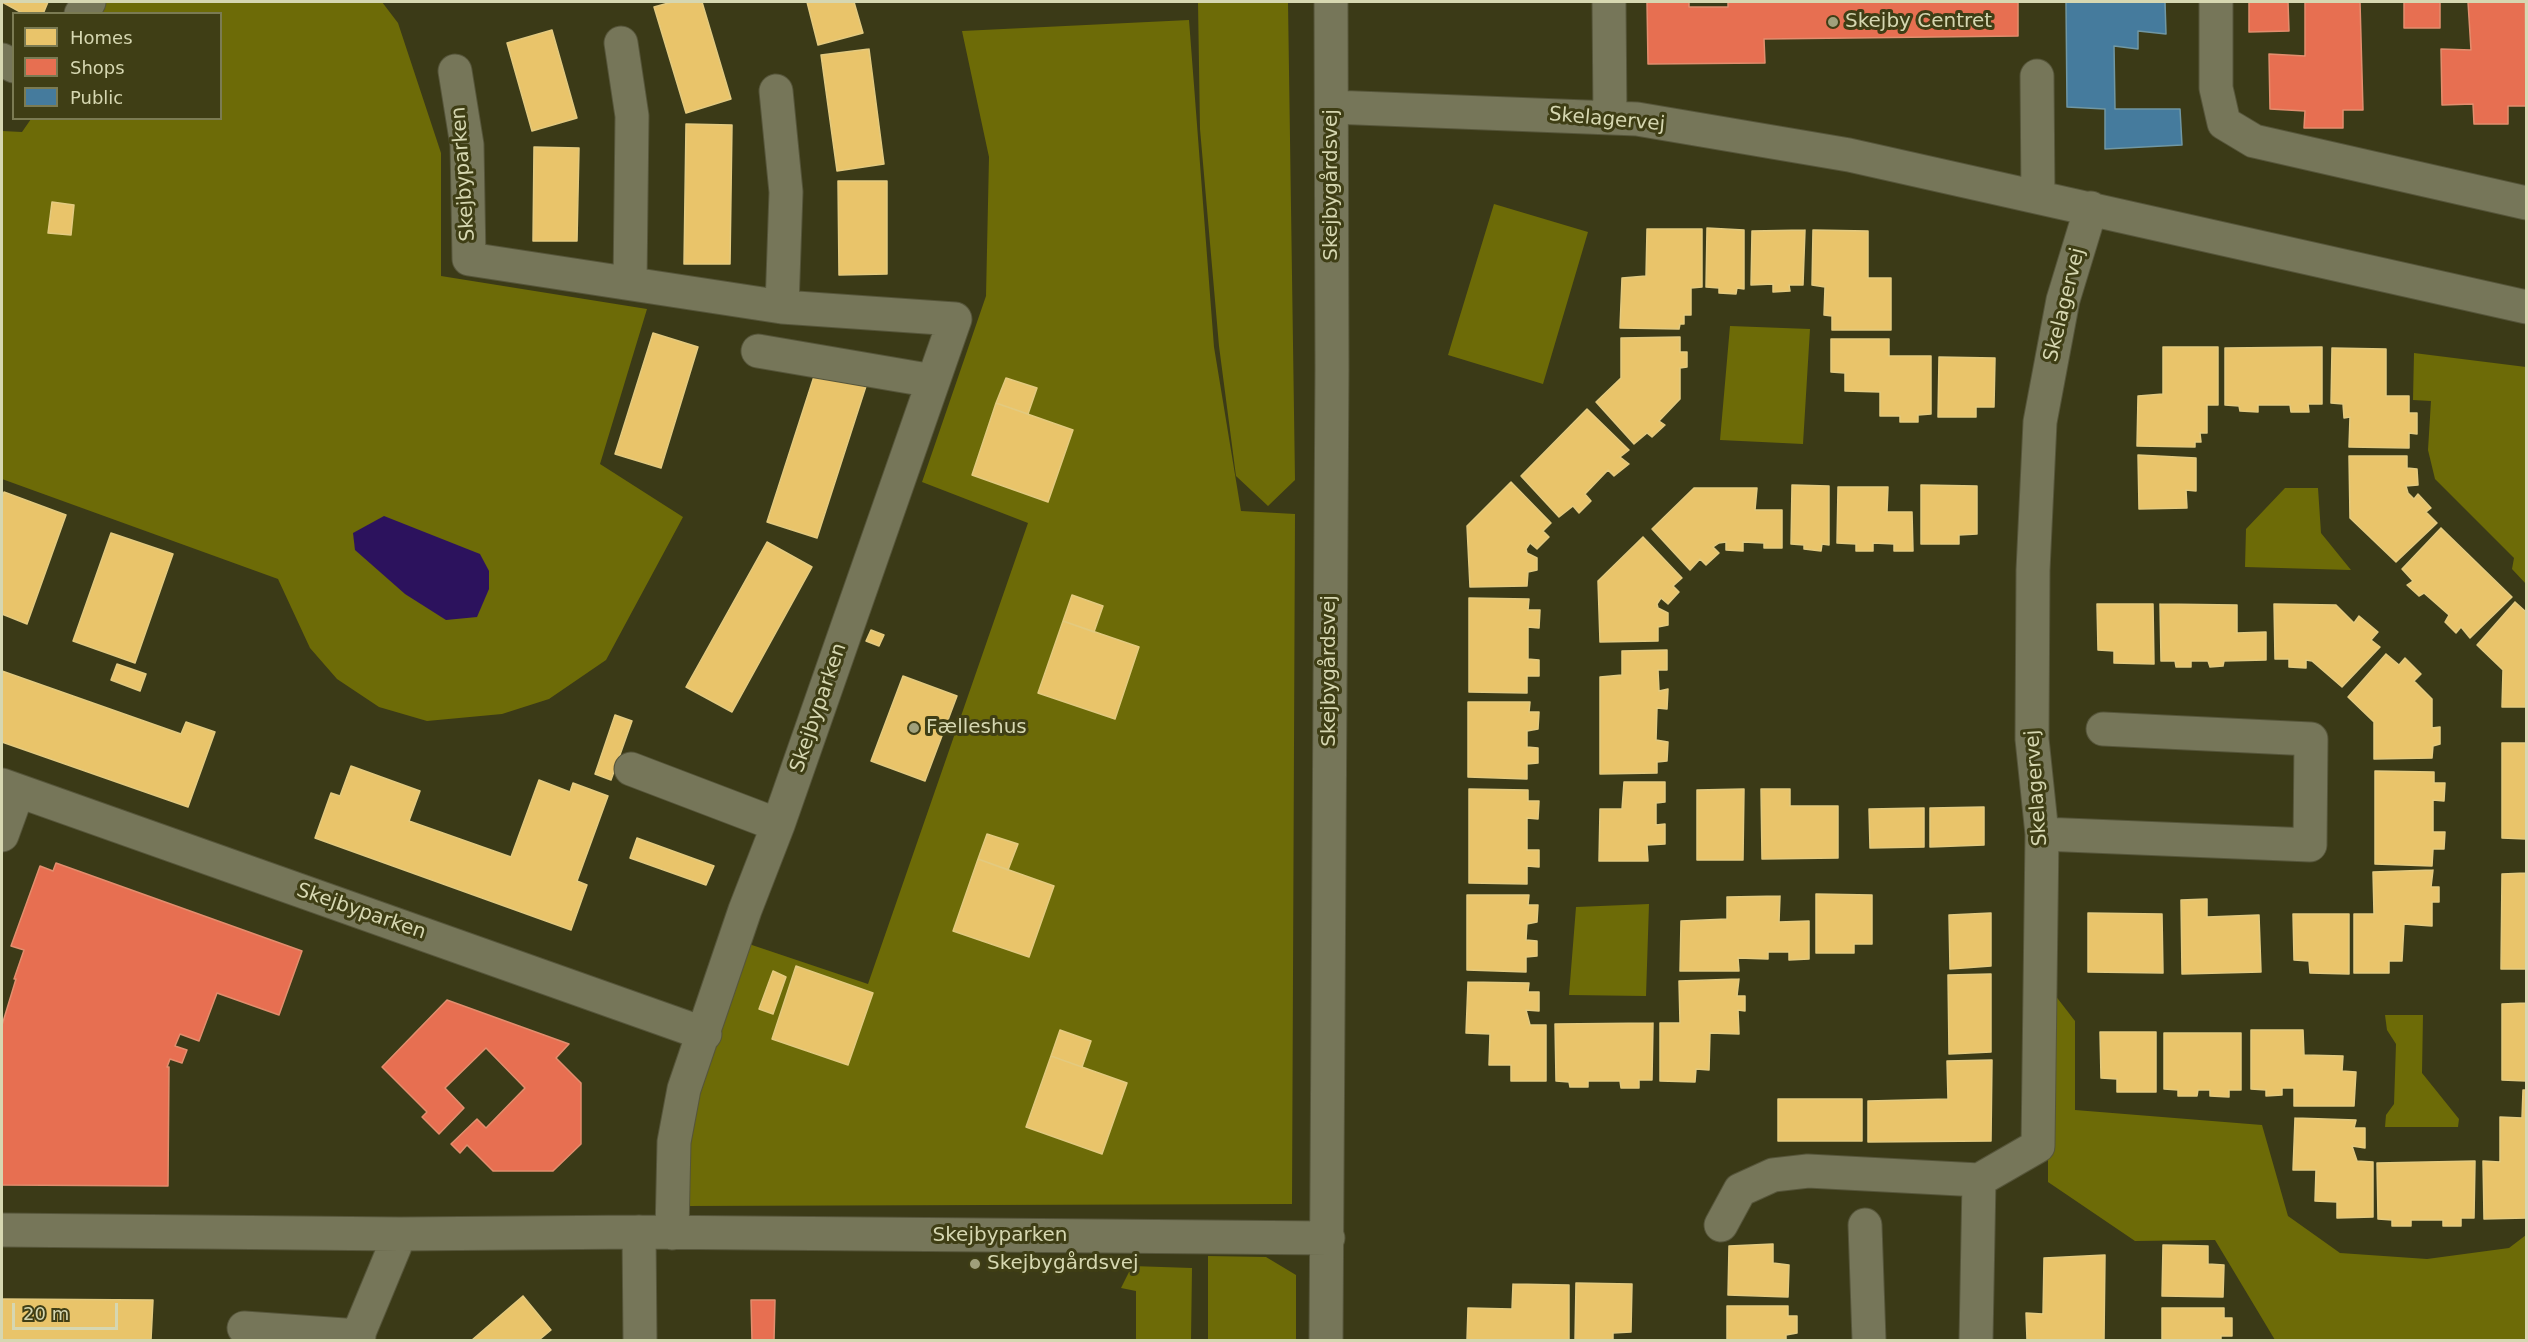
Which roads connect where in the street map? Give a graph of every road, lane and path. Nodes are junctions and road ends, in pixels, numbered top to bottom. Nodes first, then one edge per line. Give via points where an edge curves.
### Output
1 (1331, 2) edge
2 (1609, 2) edge
3 (2216, 2) edge
4 (621, 43) dead end
5 (455, 71) dead end
6 (2037, 76) dead end
7 (776, 91) dead end
8 (1332, 107) junction
9 (1610, 118) junction
10 (2038, 196) junction
11 (2526, 203) edge
12 (2091, 208) junction
13 (630, 283) junction
14 (782, 307) junction
15 (2526, 307) edge
16 (758, 351) dead end
17 (933, 381) junction
18 (2103, 729) dead end
19 (632, 769) dead end
20 (10, 788) edge
21 (778, 825) junction
22 (2042, 834) junction
23 (2, 835) edge
24 (705, 1034) junction
25 (1979, 1180) junction
26 (1865, 1225) dead end
27 (1721, 1226) dead end
28 (2, 1230) edge
29 (639, 1232) junction
30 (672, 1233) junction
31 (400, 1234) junction
32 (1328, 1238) junction
33 (244, 1328) dead end
34 (358, 1338) edge
35 (640, 1341) edge
36 (1326, 1341) edge
37 (1869, 1341) edge
38 (1976, 1341) edge

1 - 8 street, Skejbygårdsvej
2 - 9 street
3 - 11 street via 2216,88 2224,123 2254,141
4 - 13 street via 632,116
5 - 13 street, Skejbyparken via 466,145 469,259
6 - 10 street
7 - 14 street via 786,192
8 - 9 street, Skelagervej
8 - 32 street, Skejbygårdsvej
9 - 10 street, Skelagervej via 1637,119 1849,154
10 - 12 street, Skelagervej
12 - 15 street, Skelagervej
12 - 22 street, Skelagervej via 2063,300 2040,422 2033,570 2032,739
13 - 14 street, Skejbyparken
14 - 17 street, Skejbyparken via 954,319
16 - 17 street
17 - 21 street, Skejbyparken
18 - 22 street via 2311,739 2310,845
19 - 21 street
20 - 23 street, Skejbyparken
20 - 24 street, Skejbyparken
21 - 24 street, Skejbyparken
22 - 25 street, Skelagervej via 2038,1146
24 - 30 street, Skejbyparken via 677,1120
25 - 27 street via 1808,1171 1773,1175 1740,1190
25 - 38 street
26 - 37 street
28 - 31 street, Skejbyparken
29 - 30 street, Skejbyparken
29 - 31 street, Skejbyparken
29 - 35 street
30 - 32 street, Skejbyparken
31 - 34 street
32 - 36 street, Skejbygårdsvej
33 - 34 street

